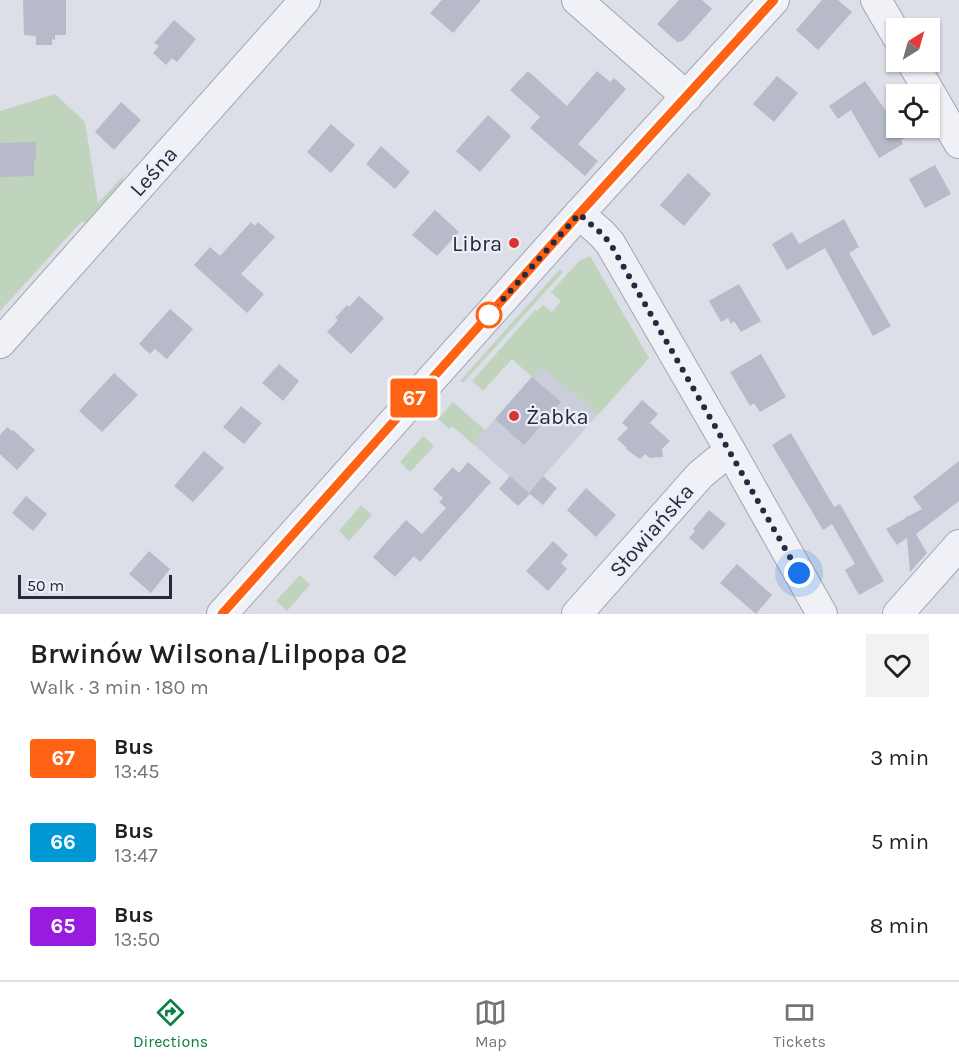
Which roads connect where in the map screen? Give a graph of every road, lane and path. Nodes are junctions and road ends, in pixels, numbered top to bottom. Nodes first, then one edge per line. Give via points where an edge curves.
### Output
1 (305, 0) edge
2 (577, 0) edge
3 (774, 0) edge
4 (876, 0) edge
5 (886, 18) edge
6 (918, 72) edge
7 (687, 97) junction
8 (959, 143) edge
9 (579, 214) junction
10 (0, 343) edge
11 (731, 452) junction
12 (959, 545) edge
13 (222, 614) edge
14 (577, 614) edge
15 (822, 614) edge
16 (898, 614) edge

1 - 10 street, Leśna
2 - 7 street
3 - 7 street
4 - 5 street
6 - 8 street
7 - 9 street
9 - 11 street via 610,243
9 - 13 street
11 - 14 street, Słowiańska via 700,475
11 - 15 street
12 - 16 street

